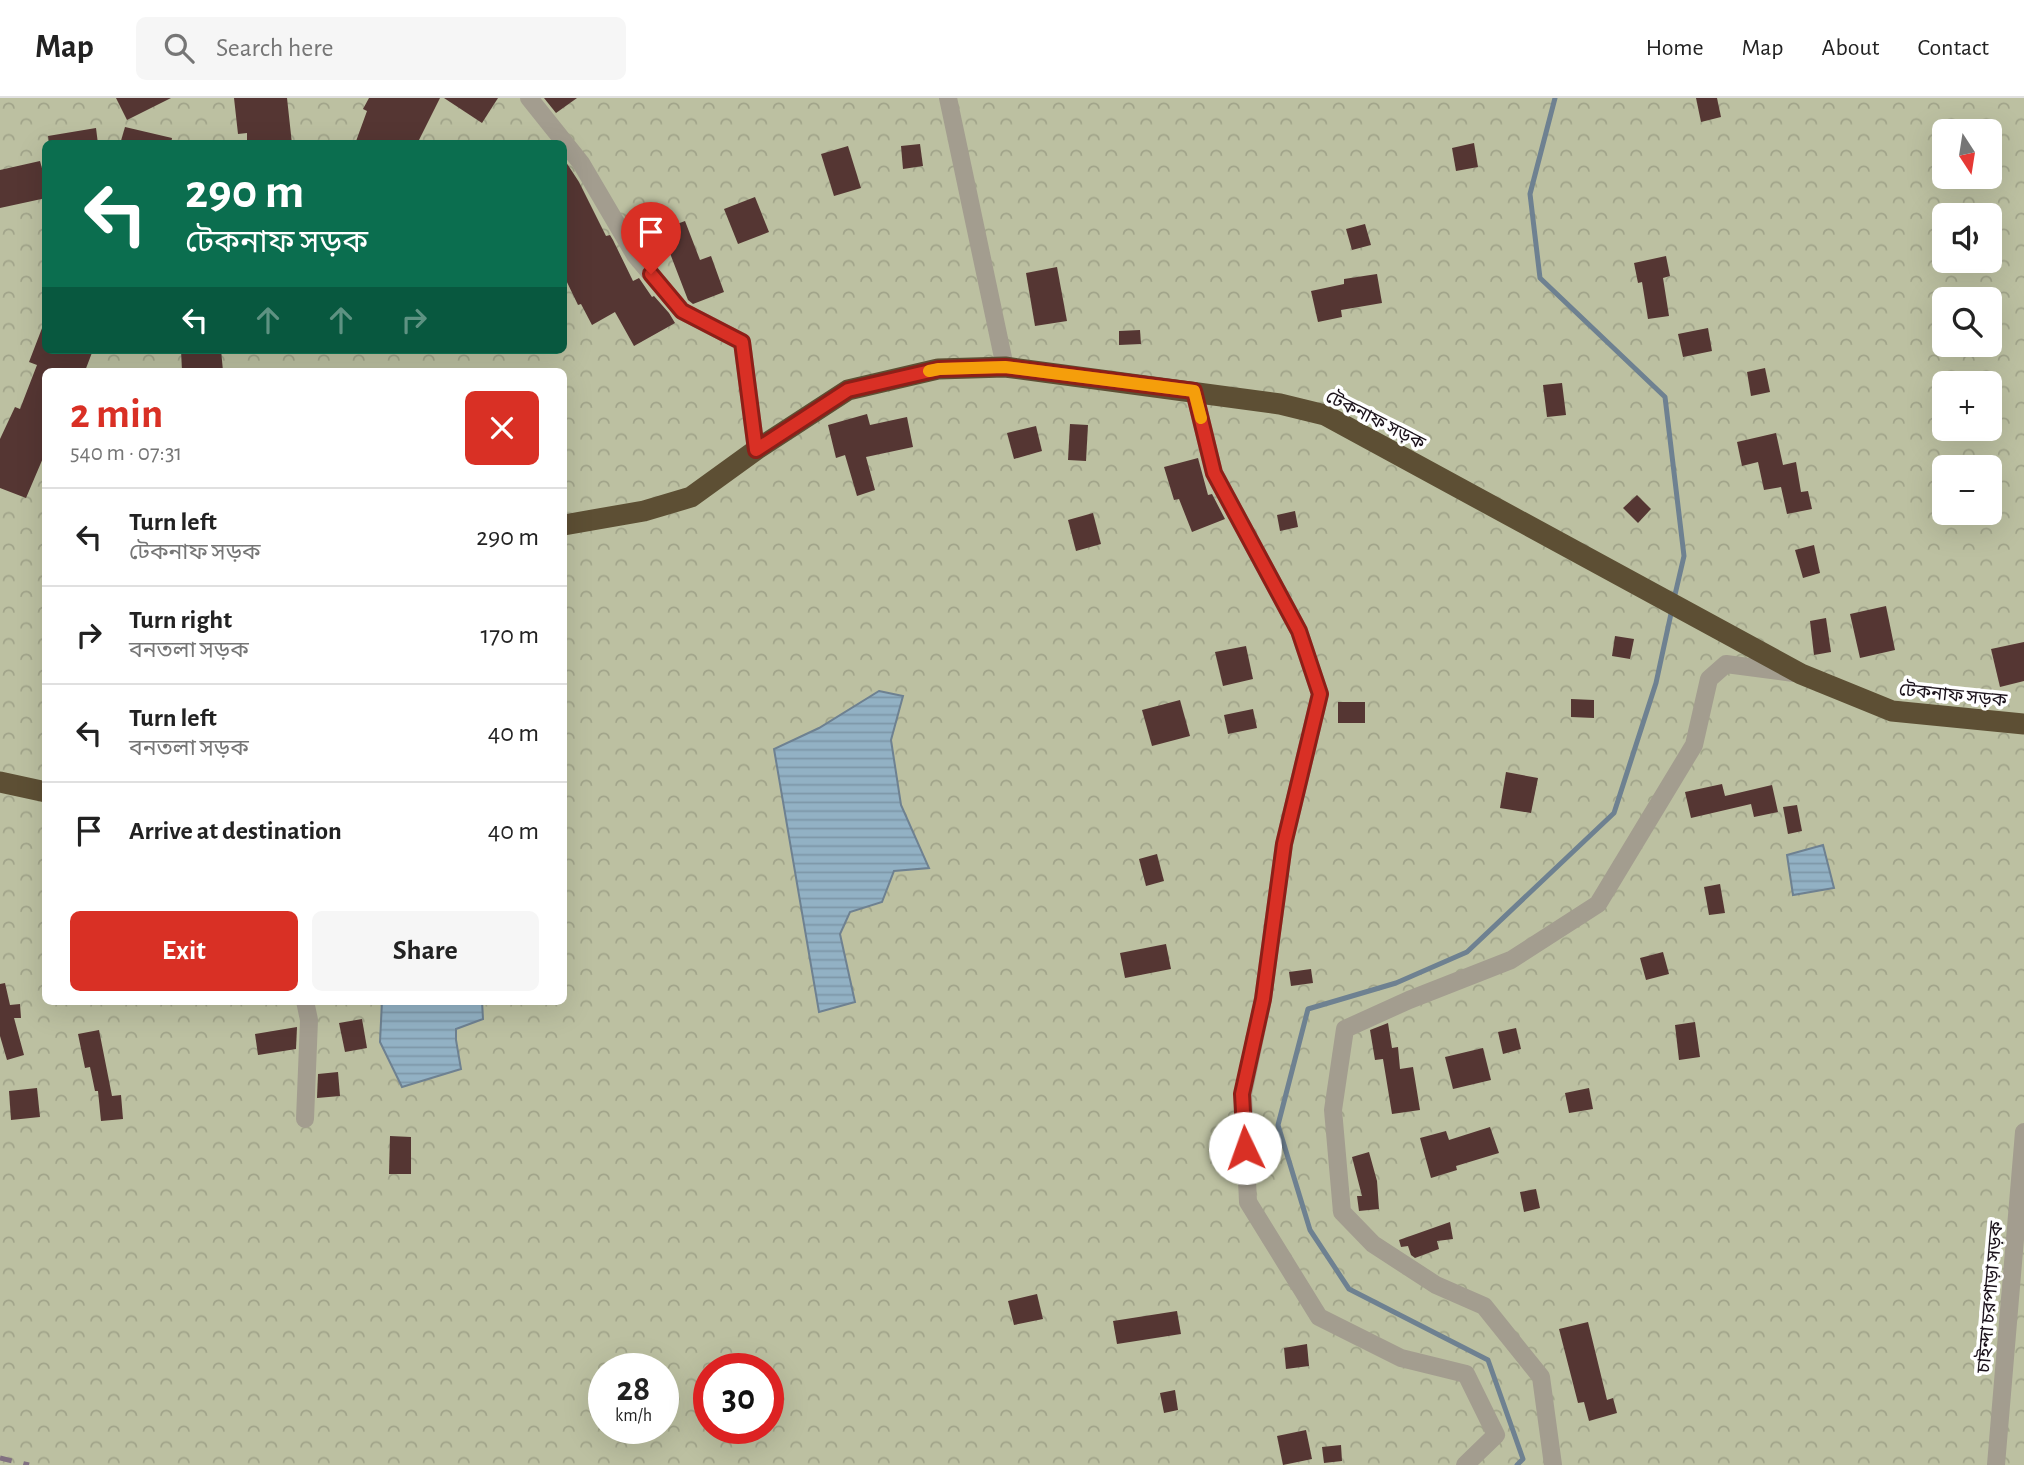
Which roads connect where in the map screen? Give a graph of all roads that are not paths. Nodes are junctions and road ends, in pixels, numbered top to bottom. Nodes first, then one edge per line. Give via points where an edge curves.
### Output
1 (529, 98) edge
2 (948, 98) edge
3 (563, 140) edge
4 (567, 146) edge
5 (1005, 367) junction
6 (1194, 391) junction
7 (756, 450) junction
8 (567, 524) edge
9 (1801, 674) junction
10 (2024, 724) edge
11 (0, 782) edge
12 (42, 791) edge
13 (306, 1005) edge
14 (305, 1119) dead end
15 (2024, 1132) edge
16 (1465, 1465) edge
17 (1553, 1465) edge
18 (1996, 1465) edge

1 - 3 street
2 - 5 street
4 - 7 street via 635,255 682,311 742,342
5 - 6 highway, টেকনাফ সড়ক
5 - 7 highway, টেকনাফ সড়ক via 939,369 848,390
6 - 9 highway, টেকনাফ সড়ক via 1325,415
6 - 16 street via 1214,473 1299,631 1320,694 1284,844 1263,999 1242,1094 1248,1202 1319,1317 1401,1358 1466,1374 1496,1435
7 - 8 highway, টেকনাফ সড়ক via 691,497 644,511
9 - 10 highway, টেকনাফ সড়ক via 1892,711
9 - 17 street via 1726,664 1709,679 1694,745 1598,904 1511,960 1345,1029 1333,1110 1342,1212 1373,1244 1436,1285 1484,1306 1541,1377
11 - 12 highway
13 - 14 street
15 - 18 street, চাইন্দা চরপাড়া সড়ক

